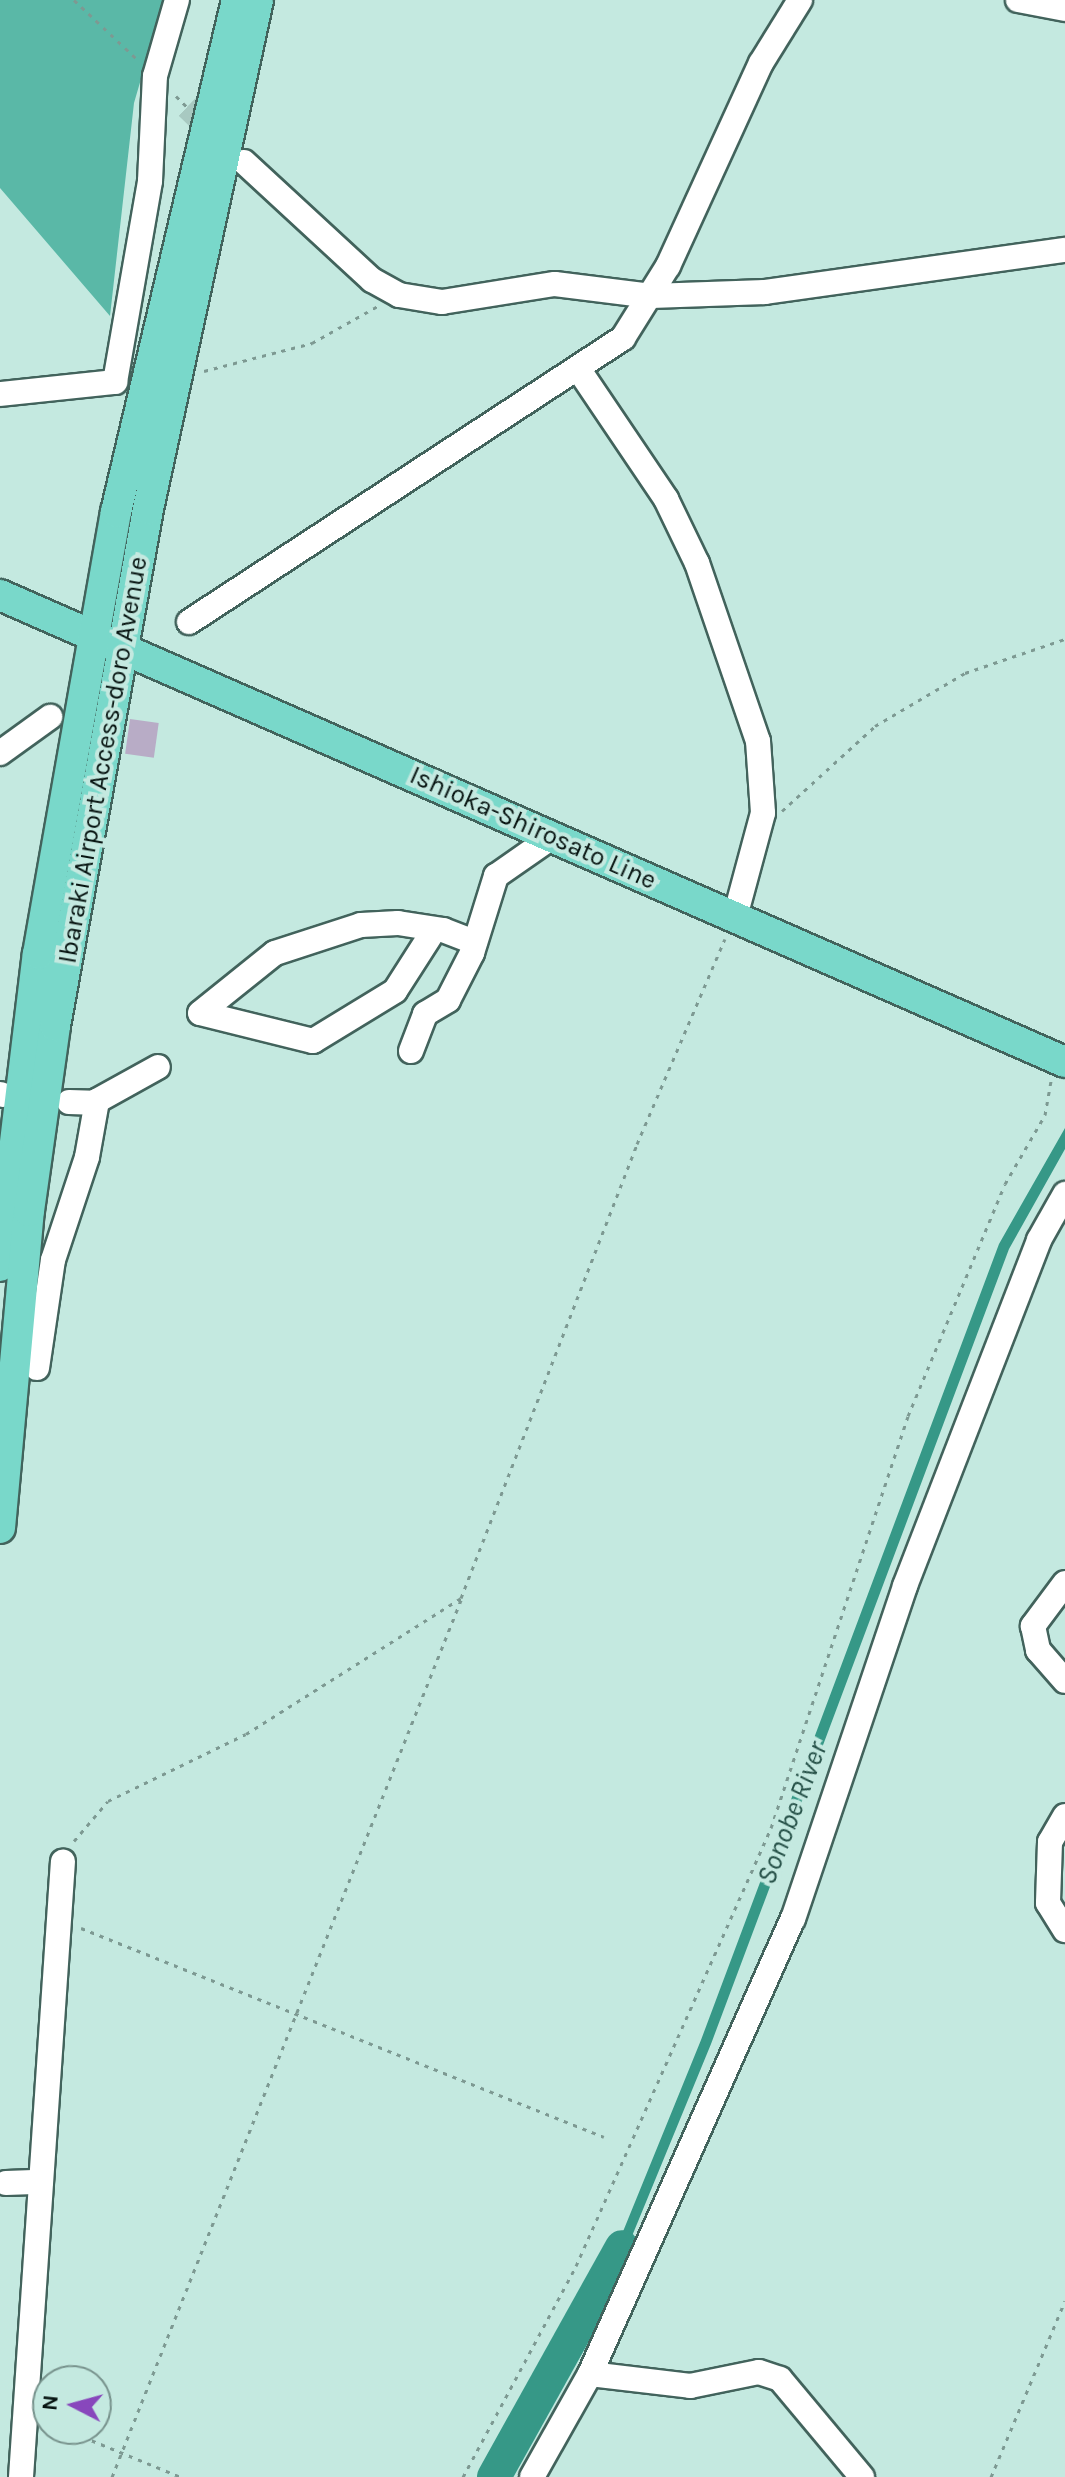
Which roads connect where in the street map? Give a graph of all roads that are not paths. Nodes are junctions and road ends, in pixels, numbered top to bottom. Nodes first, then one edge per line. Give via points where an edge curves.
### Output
1 (177, 0) edge
2 (237, 0) edge
3 (258, 0) edge
4 (800, 0) edge
5 (1018, 0) edge
6 (1065, 9) edge
7 (244, 162) dead end
8 (1065, 250) edge
9 (651, 296) junction
10 (579, 370) junction
11 (0, 394) edge
12 (0, 595) edge
13 (189, 622) dead end
14 (94, 637) junction
15 (122, 649) junction
16 (50, 717) dead end
17 (0, 753) edge
18 (552, 837) junction
19 (735, 917) junction
20 (434, 930) junction
21 (475, 942) junction
22 (411, 1051) dead end
23 (158, 1067) dead end
24 (1058, 1069) edge
25 (97, 1101) junction
26 (69, 1102) dead end
27 (1065, 1194) edge
28 (0, 1266) edge
29 (37, 1368) dead end
30 (0, 1528) edge
31 (1065, 1583) edge
32 (1065, 1681) edge
33 (1065, 1816) edge
34 (63, 1861) road end
35 (1065, 1930) edge
36 (41, 2182) junction
37 (6, 2183) dead end
38 (590, 2374) junction
39 (21, 2477) edge
40 (532, 2477) edge
41 (862, 2477) edge

1 - 11 street via 155,76 150,181 115,382
2 - 14 main road, Ibaraki Airport Access-doro Avenue via 140,397
3 - 15 main road, Ibaraki Airport Access-doro Avenue
4 - 9 street via 761,63
5 - 6 street
7 - 9 street via 372,280 399,295 460,303 555,284
8 - 9 street via 866,281
9 - 10 street via 623,338
10 - 13 street
10 - 19 street via 666,499 697,563 758,741 763,813
12 - 14 main road, Ishioka-Shirosato Line
14 - 15 main road, Ishioka-Shirosato Line
14 - 28 main road, Ibaraki Airport Access-doro Avenue via 38,954
15 - 18 main road, Ishioka-Shirosato Line
15 - 30 main road, Ibaraki Airport Access-doro Avenue via 29,1211
16 - 17 street
18 - 19 main road, Ishioka-Shirosato Line
18 - 21 street via 496,876
19 - 24 main road, Ishioka-Shirosato Line
20 - 20 street via 395,991 313,1041 200,1013 275,953 361,925
20 - 21 street
21 - 22 street via 448,1000 425,1014
23 - 25 street
25 - 26 street
25 - 29 street via 87,1157 53,1260
27 - 38 street via 1039,1240 905,1586 793,1919
31 - 32 street via 1033,1626 1038,1650
33 - 35 street via 1050,1842 1048,1903
34 - 36 street
36 - 37 street
36 - 39 street
38 - 40 street
38 - 41 street via 690,2386 759,2372 780,2379

